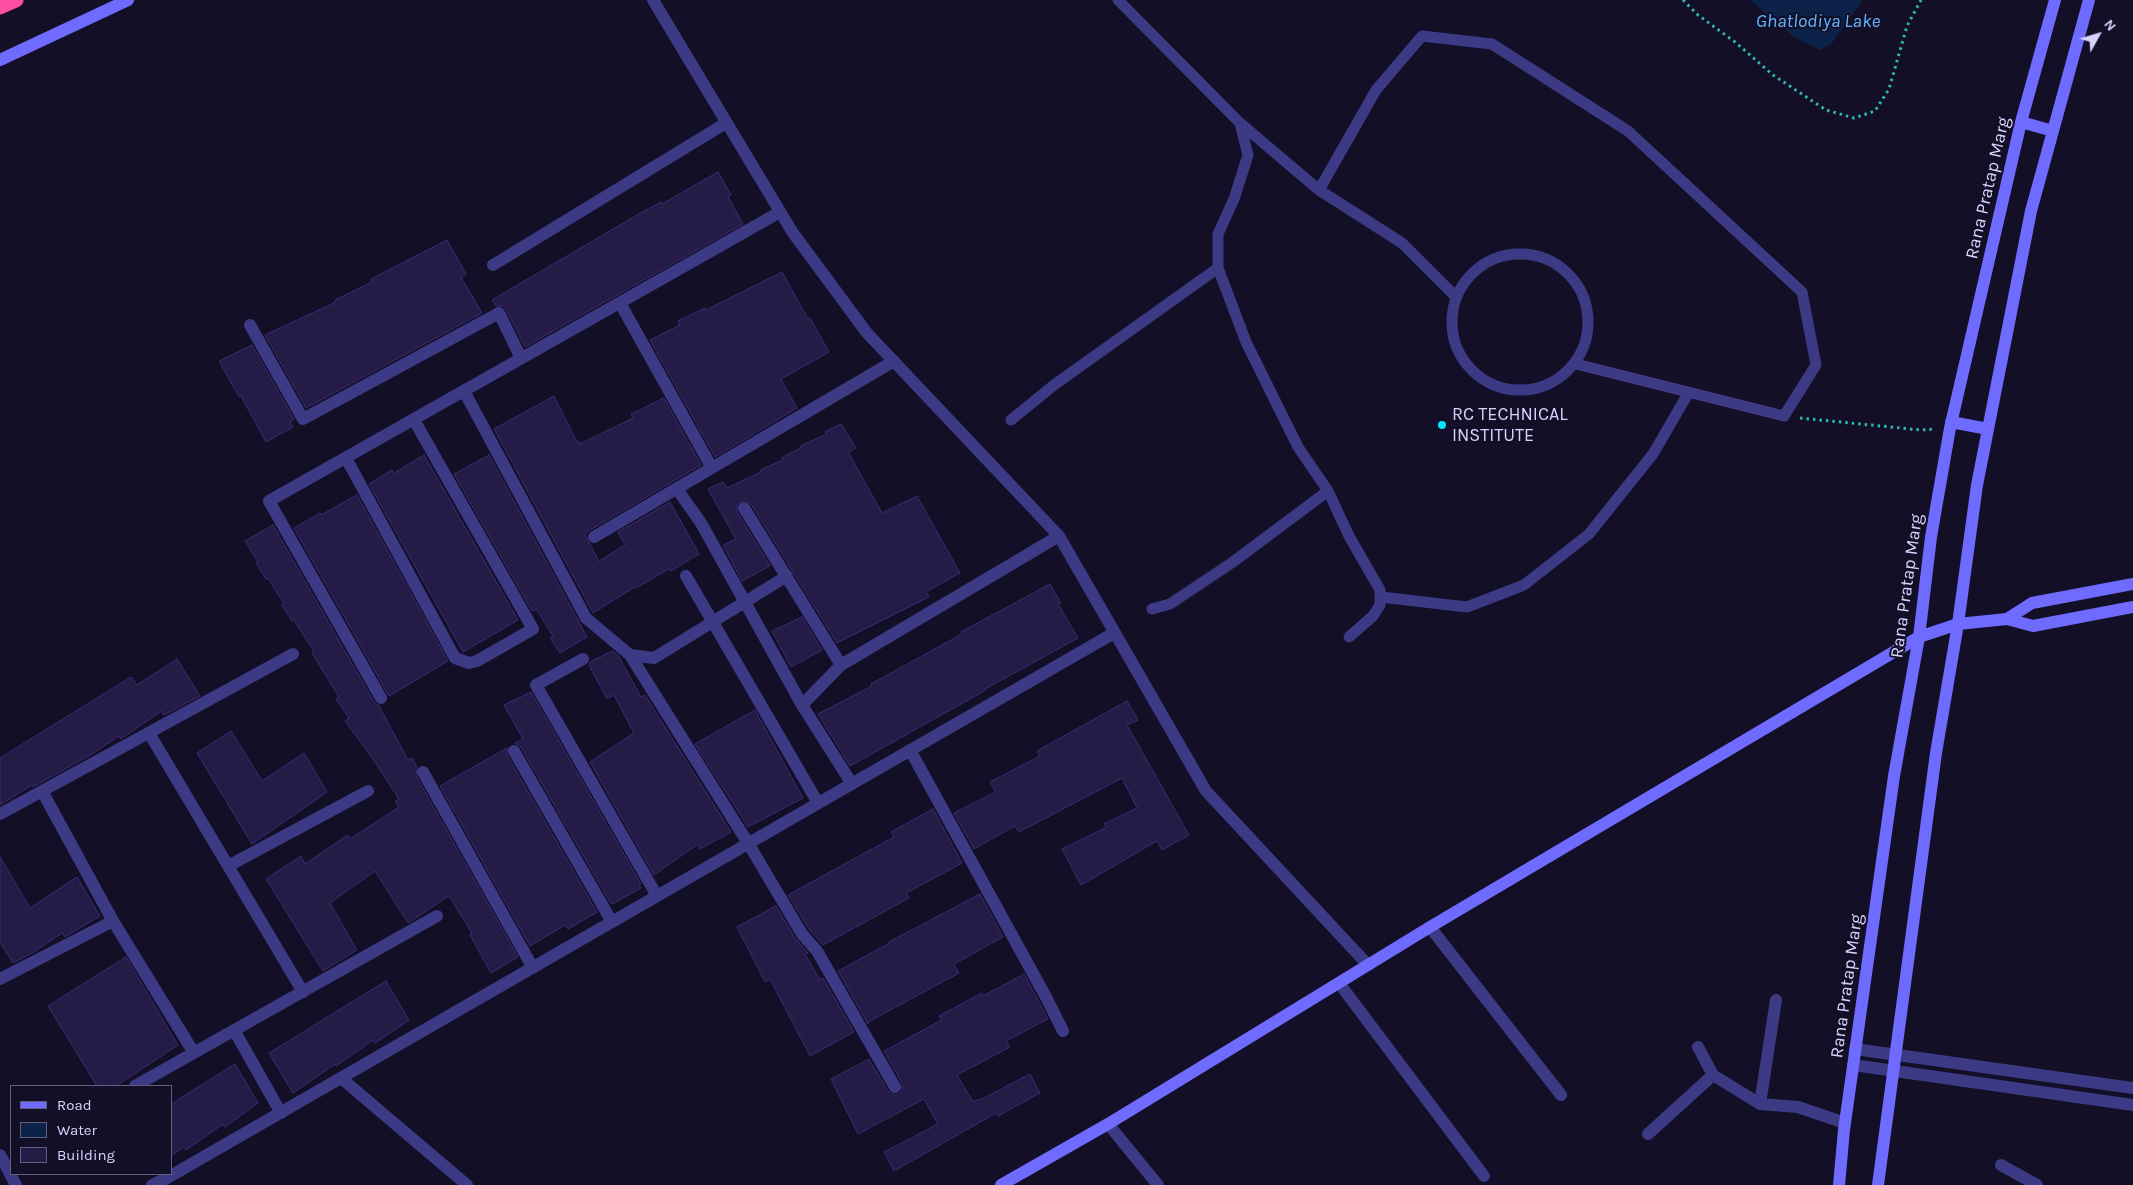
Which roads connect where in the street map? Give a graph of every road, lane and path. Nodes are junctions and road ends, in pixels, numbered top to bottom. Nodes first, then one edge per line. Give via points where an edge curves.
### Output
1 (16, 0) edge
2 (128, 0) edge
3 (653, 0) edge
4 (1118, 0) edge
5 (1683, 0) edge
6 (1920, 0) edge
7 (2055, 0) edge
8 (2089, 0) edge
9 (0, 7) edge
10 (0, 60) edge
11 (2021, 122) junction
12 (726, 123) junction
13 (1240, 123) junction
14 (2053, 131) junction
15 (1319, 190) junction
16 (780, 212) junction
17 (493, 265) dead end
18 (1218, 268) junction
19 (1456, 297) junction
20 (620, 303) junction
21 (250, 325) dead end
22 (522, 358) junction
23 (894, 361) junction
24 (1576, 364) junction
25 (464, 391) junction
26 (1689, 392) junction
27 (1784, 416) junction
28 (414, 420) junction
29 (1011, 420) dead end
30 (1951, 425) junction
31 (1988, 429) junction
32 (346, 458) junction
33 (712, 468) junction
34 (677, 489) junction
35 (1328, 491) junction
36 (744, 508) dead end
37 (1059, 536) junction
38 (594, 537) dead end
39 (686, 576) dead end
40 (787, 576) junction
41 (2133, 584) edge
42 (1381, 597) junction
43 (745, 602) junction
44 (2133, 606) edge
45 (1152, 609) dead end
46 (2007, 619) junction
47 (713, 622) junction
48 (1958, 624) junction
49 (1114, 633) junction
50 (1349, 637) dead end
51 (1919, 637) junction
52 (294, 654) dead end
53 (630, 655) junction
54 (583, 659) dead end
55 (841, 665) junction
56 (381, 698) dead end
57 (802, 705) junction
58 (149, 733) junction
59 (910, 750) junction
60 (514, 751) dead end
61 (423, 772) dead end
62 (852, 784) junction
63 (42, 791) junction
64 (368, 791) dead end
65 (818, 804) junction
66 (0, 814) edge
67 (748, 843) junction
68 (228, 866) junction
69 (657, 896) junction
70 (437, 916) dead end
71 (113, 921) junction
72 (612, 922) junction
73 (1430, 927) junction
74 (1368, 965) junction
75 (533, 968) junction
76 (0, 979) edge
77 (1339, 983) junction
78 (303, 992) junction
79 (1776, 1000) dead end
80 (234, 1030) junction
81 (1063, 1031) dead end
82 (1698, 1047) dead end
83 (1856, 1049) junction
84 (194, 1053) junction
85 (1895, 1054) junction
86 (1853, 1065) junction
87 (1893, 1069) junction
88 (1713, 1075) junction
89 (341, 1078) junction
90 (137, 1085) edge
91 (895, 1087) dead end
92 (2133, 1088) edge
93 (1561, 1095) dead end
94 (1760, 1104) junction
95 (2133, 1105) edge
96 (281, 1113) junction
97 (1845, 1123) junction
98 (1108, 1124) junction
99 (1648, 1134) dead end
100 (5, 1158) edge
101 (2002, 1165) dead end
102 (10, 1170) edge
103 (1484, 1176) dead end
104 (152, 1185) edge
105 (467, 1185) edge
106 (1001, 1185) edge
107 (1158, 1185) edge
108 (1839, 1185) edge
109 (1878, 1185) edge
110 (2037, 1185) edge

1 - 9 highway
2 - 10 main road
3 - 12 street
4 - 13 lane
5 - 6 path via 1698,16 1773,75 1826,110 1854,118 1876,111 1889,89 1907,26
7 - 11 main road, Rana Pratap Marg
8 - 14 main road
11 - 14 main road
11 - 30 main road, Rana Pratap Marg
12 - 16 street
12 - 17 street
13 - 15 lane
13 - 18 lane via 1248,155 1234,199 1218,234
14 - 31 main road via 2031,211
15 - 19 lane via 1402,244
15 - 27 lane via 1376,90 1422,36 1492,44 1628,131 1802,292 1816,365
16 - 20 street
16 - 23 street via 867,333
18 - 29 lane via 1054,385
18 - 35 lane via 1246,342 1272,395 1298,447
19 - 24 lane via 1452,322 1463,360 1485,381 1507,389 1544,387
19 - 24 lane via 1470,275 1490,259 1523,252 1550,259 1576,282 1590,326
20 - 22 street
20 - 33 street
21 - 22 street via 303,419 500,314
22 - 25 street
23 - 33 street
23 - 37 street
24 - 26 lane
25 - 28 street
25 - 53 street via 586,618
26 - 27 lane
26 - 42 lane via 1653,454 1589,534 1524,585 1468,607
27 - 30 path via 1921,430
28 - 32 street
28 - 32 street via 533,629 477,662 456,658
30 - 31 main road
30 - 51 main road, Rana Pratap Marg via 1931,537
31 - 48 main road
32 - 56 street via 269,501
33 - 34 street
34 - 38 street
34 - 43 street via 701,523
35 - 42 lane
35 - 45 lane via 1233,562 1170,604
36 - 40 street
37 - 49 street
37 - 55 street
39 - 47 street
40 - 43 street
40 - 55 street
41 - 46 main road via 2032,604
42 - 50 lane via 1373,616
43 - 47 street
43 - 57 street
44 - 46 main road via 2033,626
46 - 48 main road
47 - 53 street via 654,658
47 - 65 street
48 - 51 main road
48 - 85 main road via 1936,753
49 - 59 street
49 - 74 street via 1206,791
51 - 73 main road
51 - 83 main road, Rana Pratap Marg via 1894,776
52 - 58 street
53 - 67 street
54 - 69 street via 536,685
55 - 57 street
57 - 62 street
58 - 63 street
58 - 68 street
59 - 62 street
59 - 81 street
60 - 72 street
61 - 75 street
62 - 65 street
63 - 66 street
63 - 71 street
64 - 68 street
65 - 67 street
67 - 69 street
67 - 91 street via 802,934 818,951
68 - 78 street
69 - 72 street
70 - 78 street
71 - 76 street
71 - 84 street
72 - 75 street
73 - 74 main road
73 - 93 street
74 - 77 main road
75 - 89 street
77 - 98 main road
77 - 103 street
78 - 80 street
79 - 94 street
80 - 84 street
80 - 96 street
82 - 88 street
83 - 85 street
83 - 86 main road, Rana Pratap Marg
84 - 90 street
85 - 87 main road
85 - 92 street
86 - 87 street
86 - 97 main road, Rana Pratap Marg
87 - 95 street
87 - 109 main road
88 - 94 street
88 - 99 street
89 - 96 street
89 - 105 street
94 - 97 street via 1798,1107
96 - 104 street
97 - 108 main road, Rana Pratap Marg
98 - 106 main road
98 - 107 street
100 - 102 street
101 - 110 street

